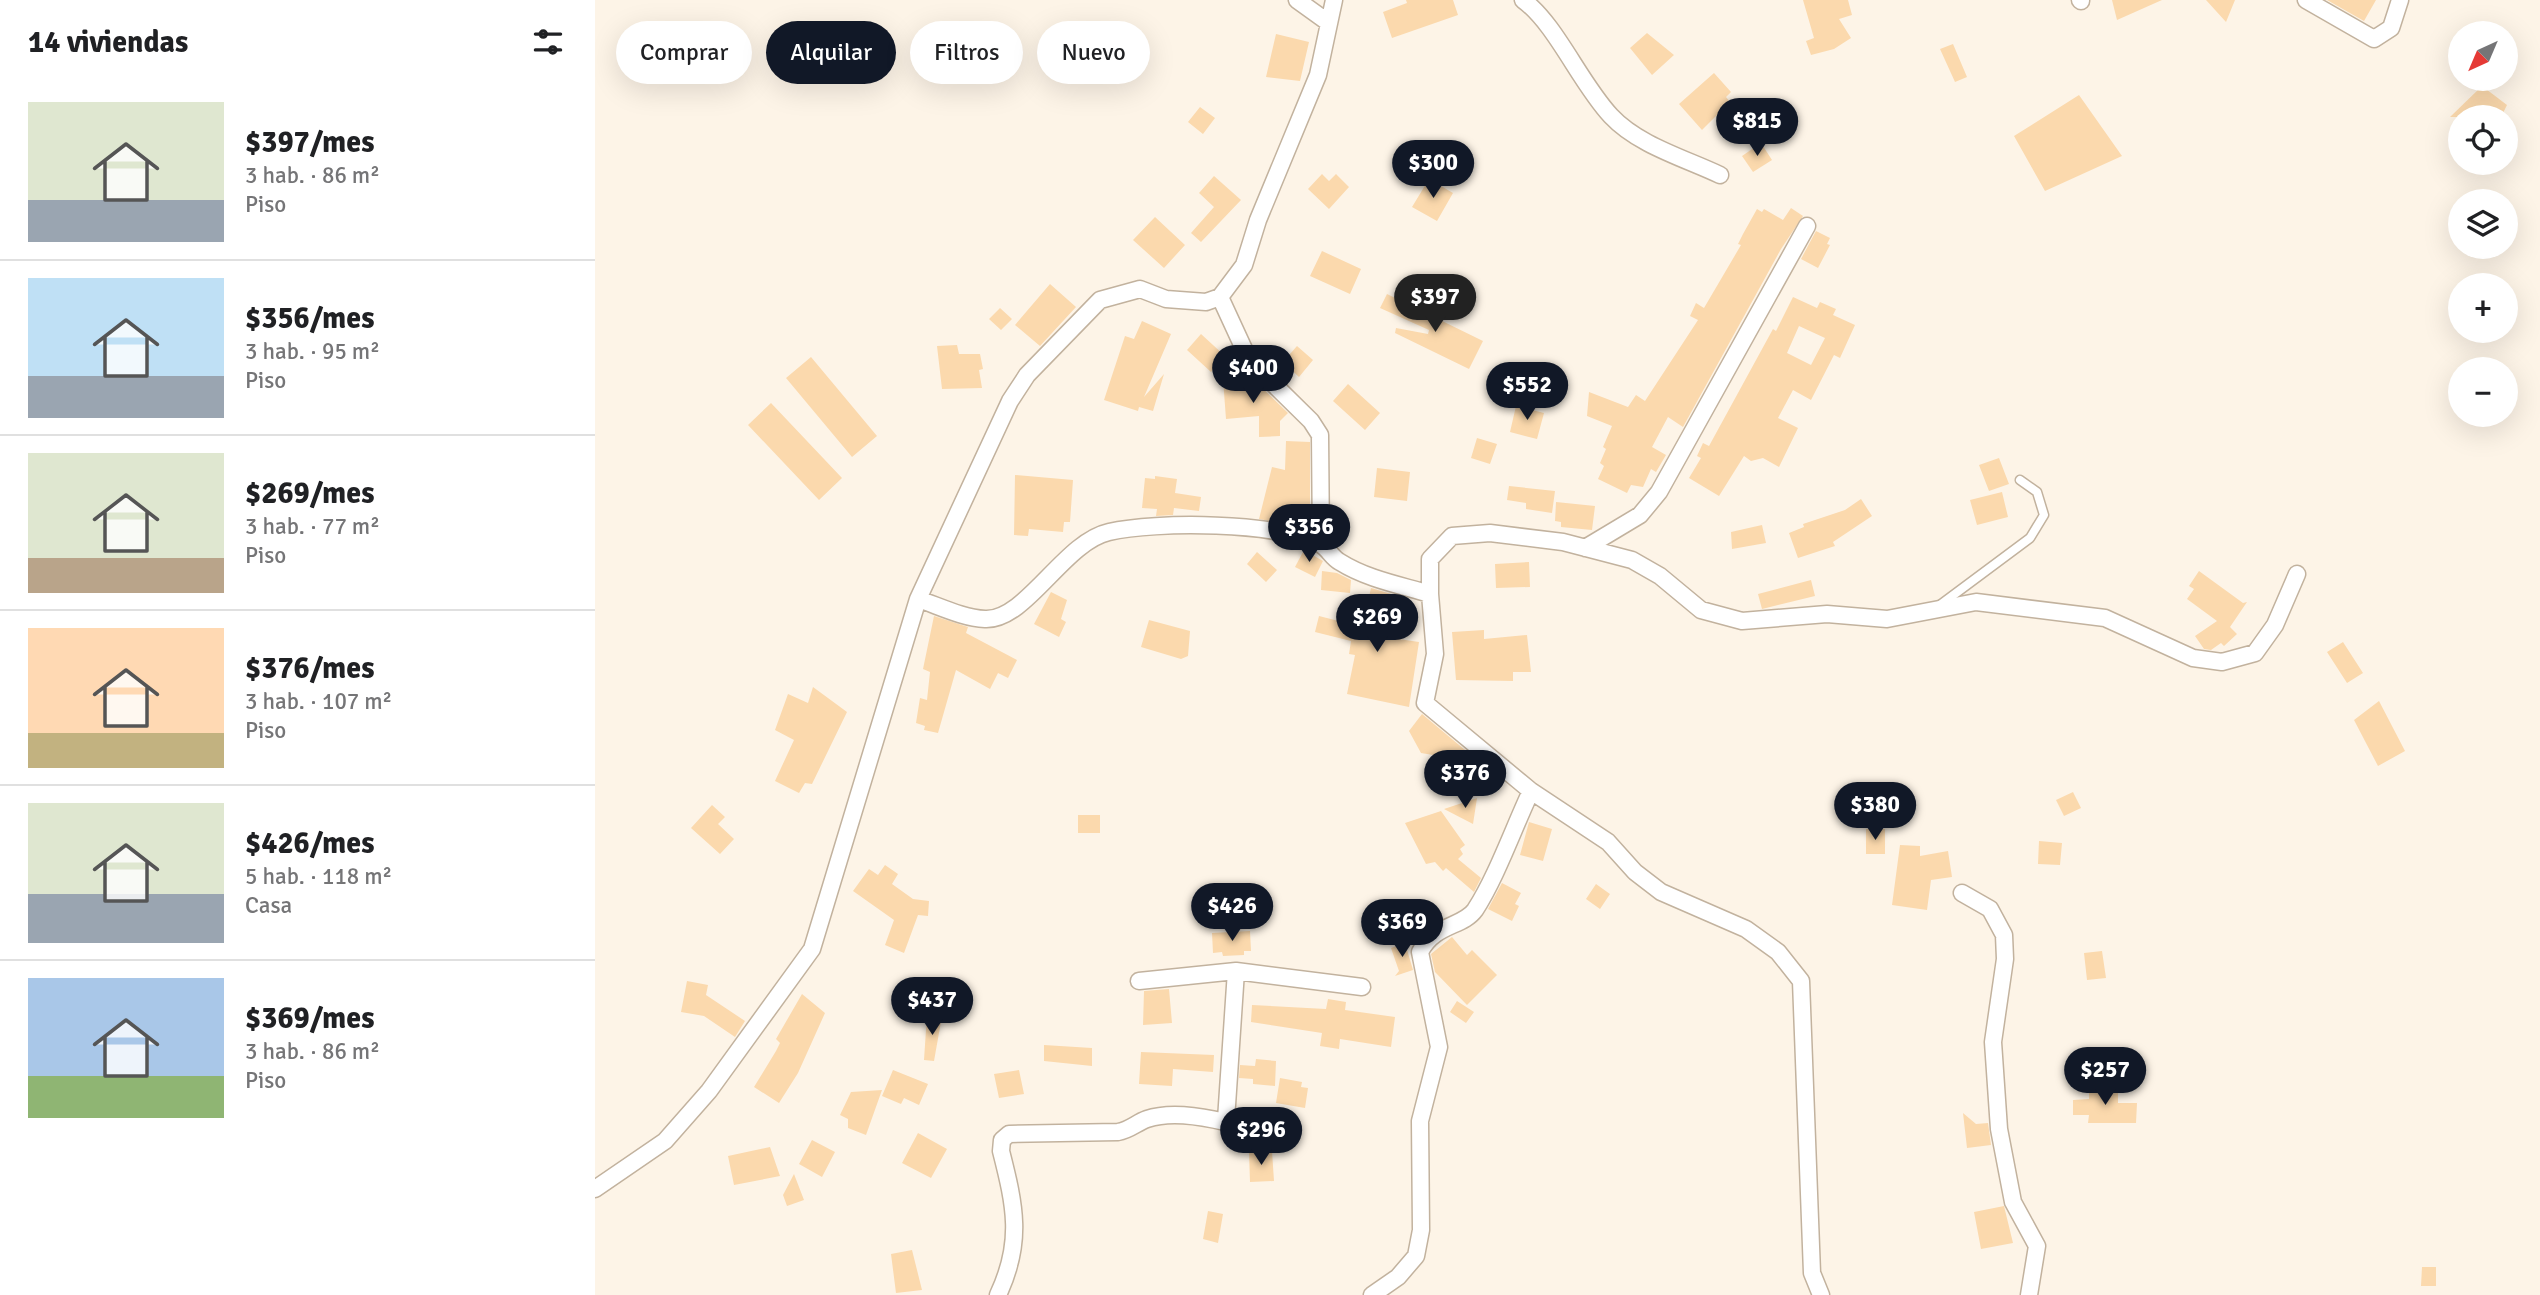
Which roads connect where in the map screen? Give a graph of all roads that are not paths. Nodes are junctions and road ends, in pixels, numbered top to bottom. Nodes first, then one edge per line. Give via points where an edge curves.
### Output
1 (1297, 0) edge
2 (1334, 0) edge
3 (1523, 0) edge
4 (2306, 0) edge
5 (2400, 0) edge
6 (1329, 23) junction
7 (1720, 175) dead end
8 (1807, 226) dead end
9 (1220, 297) junction
10 (2020, 480) dead end
11 (1321, 544) junction
12 (1585, 548) junction
13 (2297, 574) dead end
14 (1430, 594) junction
15 (918, 599) junction
16 (1935, 609) junction
17 (1531, 791) junction
18 (1962, 893) dead end
19 (1236, 971) junction
20 (1139, 981) dead end
21 (1362, 987) dead end
22 (1226, 1120) junction
23 (1280, 1139) dead end
24 (595, 1189) edge
25 (998, 1295) edge
26 (1372, 1295) edge
27 (1821, 1295) edge
28 (2029, 1295) edge

1 - 6 street
2 - 6 street
3 - 7 street via 1539,12 1611,115 1638,136
4 - 5 street via 2374,40 2391,27
6 - 9 street via 1318,75 1244,265
8 - 12 street via 1659,492 1640,515
9 - 11 street via 1249,360 1311,421 1319,436
9 - 15 street via 1206,302 1166,299 1140,289 1100,300 1027,375 1010,401
10 - 16 lane via 2037,492 2044,515 2030,538
11 - 14 street via 1338,561 1368,576
11 - 15 street via 1257,528 1178,525 1107,532 1075,550 1017,608 987,619
12 - 14 street via 1490,533 1452,536 1430,559
12 - 16 street via 1632,560 1701,610 1742,621 1827,614 1887,618
13 - 16 street via 2275,625 2255,653 2222,662 2193,658 2105,618 1976,602
14 - 17 street via 1435,654 1425,703
15 - 24 street via 812,949 709,1091 665,1141
17 - 26 street via 1474,912 1439,930 1420,952 1439,1048 1420,1121 1421,1230 1416,1255 1398,1277
17 - 27 street via 1608,842 1661,892 1746,929 1778,953 1801,981 1812,1273
18 - 28 street via 1990,909 2004,934 2005,959 1993,1042 1999,1129 2013,1202 2037,1246
19 - 20 street
19 - 21 street
19 - 22 street
22 - 23 street
22 - 25 street via 1189,1116 1148,1119 1118,1132 1009,1134 1002,1140 1001,1151 1015,1223 1013,1257

